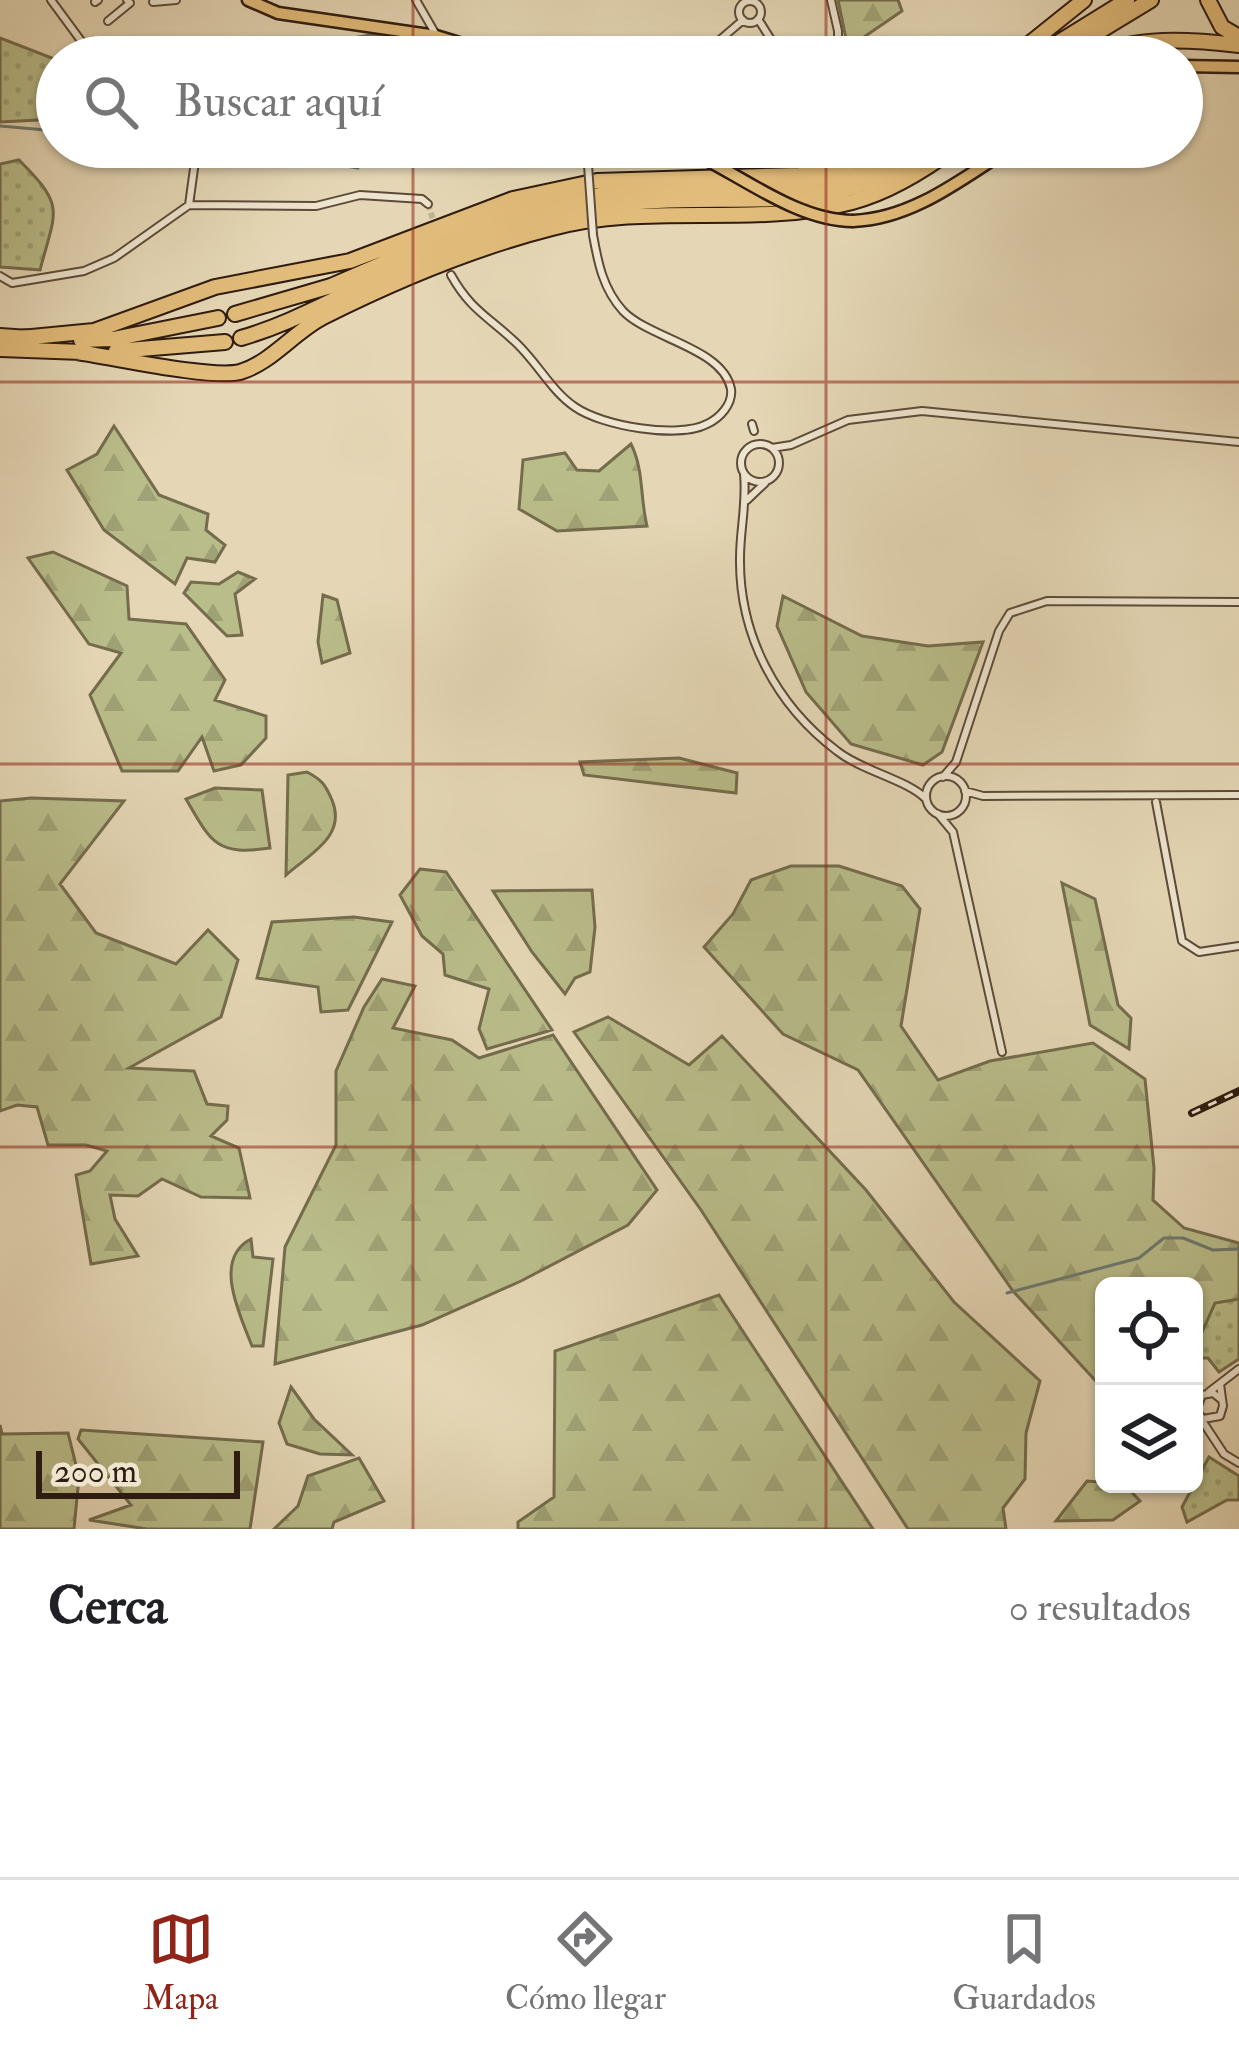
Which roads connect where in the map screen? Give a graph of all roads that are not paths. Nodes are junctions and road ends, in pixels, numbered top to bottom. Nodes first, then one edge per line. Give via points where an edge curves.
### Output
1 (64, 0) edge
2 (176, 0) edge
3 (248, 0) edge
4 (416, 0) edge
5 (750, 0) edge
6 (831, 0) edge
7 (1084, 0) edge
8 (1127, 0) edge
9 (1150, 0) edge
10 (1208, 0) edge
11 (129, 2) edge
12 (153, 2) edge
13 (54, 3) edge
14 (758, 19) junction
15 (743, 20) junction
16 (109, 21) dead end
17 (78, 36) edge
18 (436, 36) joint
19 (724, 36) edge
20 (768, 36) edge
21 (838, 36) edge
22 (1039, 36) edge
23 (1069, 36) edge
24 (1091, 36) edge
25 (1203, 40) edge
26 (1239, 41) edge
27 (1203, 67) edge
28 (1239, 68) edge
29 (194, 168) edge
30 (588, 168) edge
31 (722, 168) edge
32 (838, 168) edge
33 (876, 168) edge
34 (903, 168) edge
35 (926, 168) edge
36 (978, 168) edge
37 (428, 204) dead end
38 (189, 205) junction
39 (451, 275) dead end
40 (0, 276) edge
41 (235, 314) dead end
42 (218, 318) dead end
43 (0, 336) edge
44 (21, 338) junction
45 (241, 338) dead end
46 (225, 342) dead end
47 (0, 349) edge
48 (77, 352) junction
49 (1239, 442) edge
50 (791, 445) junction
51 (772, 448) junction
52 (778, 457) junction
53 (744, 474) junction
54 (764, 482) junction
55 (747, 500) junction
56 (1239, 602) edge
57 (956, 762) junction
58 (943, 777) junction
59 (959, 782) junction
60 (930, 784) junction
61 (913, 788) junction
62 (965, 791) junction
63 (983, 796) junction
64 (1239, 796) edge
65 (926, 800) junction
66 (1156, 802) dead end
67 (963, 806) junction
68 (938, 814) junction
69 (953, 832) junction
70 (1239, 946) edge
71 (1002, 1052) dead end
72 (1239, 1369) edge
73 (1220, 1384) junction
74 (1207, 1393) junction
75 (1203, 1397) edge
76 (1222, 1400) junction
77 (1203, 1417) edge
78 (1215, 1420) junction
79 (1203, 1422) edge
80 (1211, 1435) junction
81 (1239, 1462) edge

1 - 13 street
2 - 12 street
3 - 18 main road via 278,13
4 - 18 street
5 - 14 street via 760,7
5 - 15 street via 739,8
6 - 21 street
7 - 22 highway
8 - 23 highway
9 - 24 highway
10 - 26 highway
11 - 16 street
13 - 17 street
14 - 15 street
14 - 20 street
15 - 19 street
25 - 26 highway
27 - 28 main road
29 - 38 street
30 - 39 street, bridge via 603,280 624,312 720,369 732,392 714,421 684,432 577,409 472,307
31 - 36 main road, bridge via 822,217 853,221 918,205
32 - 44 highway via 597,181 513,199 350,261 215,287 94,331
33 - 41 highway via 804,187 606,194 529,208 331,286
34 - 45 highway via 826,196 627,203 527,221
35 - 48 highway via 839,205 621,215 477,249 321,319 242,371
37 - 38 street via 360,195 316,206
38 - 40 street via 84,271 12,283
42 - 44 highway via 113,339
43 - 44 highway
46 - 48 highway
47 - 48 highway
49 - 50 street via 922,410 848,420
50 - 51 street
50 - 52 street
51 - 52 street
51 - 53 street via 746,450
52 - 54 street via 776,476
53 - 54 street
53 - 55 street
54 - 55 street
55 - 61 street via 740,582 769,675 838,752
56 - 57 street via 1047,601 1010,613
57 - 58 street
57 - 59 street
58 - 59 street
58 - 60 street
59 - 62 street
60 - 61 street
60 - 65 street
61 - 65 street
62 - 63 street
62 - 67 street
63 - 64 street
63 - 67 street
65 - 68 street
66 - 70 street via 1182,941 1199,952
67 - 68 street
67 - 69 street
68 - 69 street
69 - 71 street
72 - 73 street
73 - 74 street
73 - 76 street
74 - 75 street
74 - 76 street
76 - 78 street
77 - 78 street
78 - 80 street
79 - 80 street
80 - 81 street

